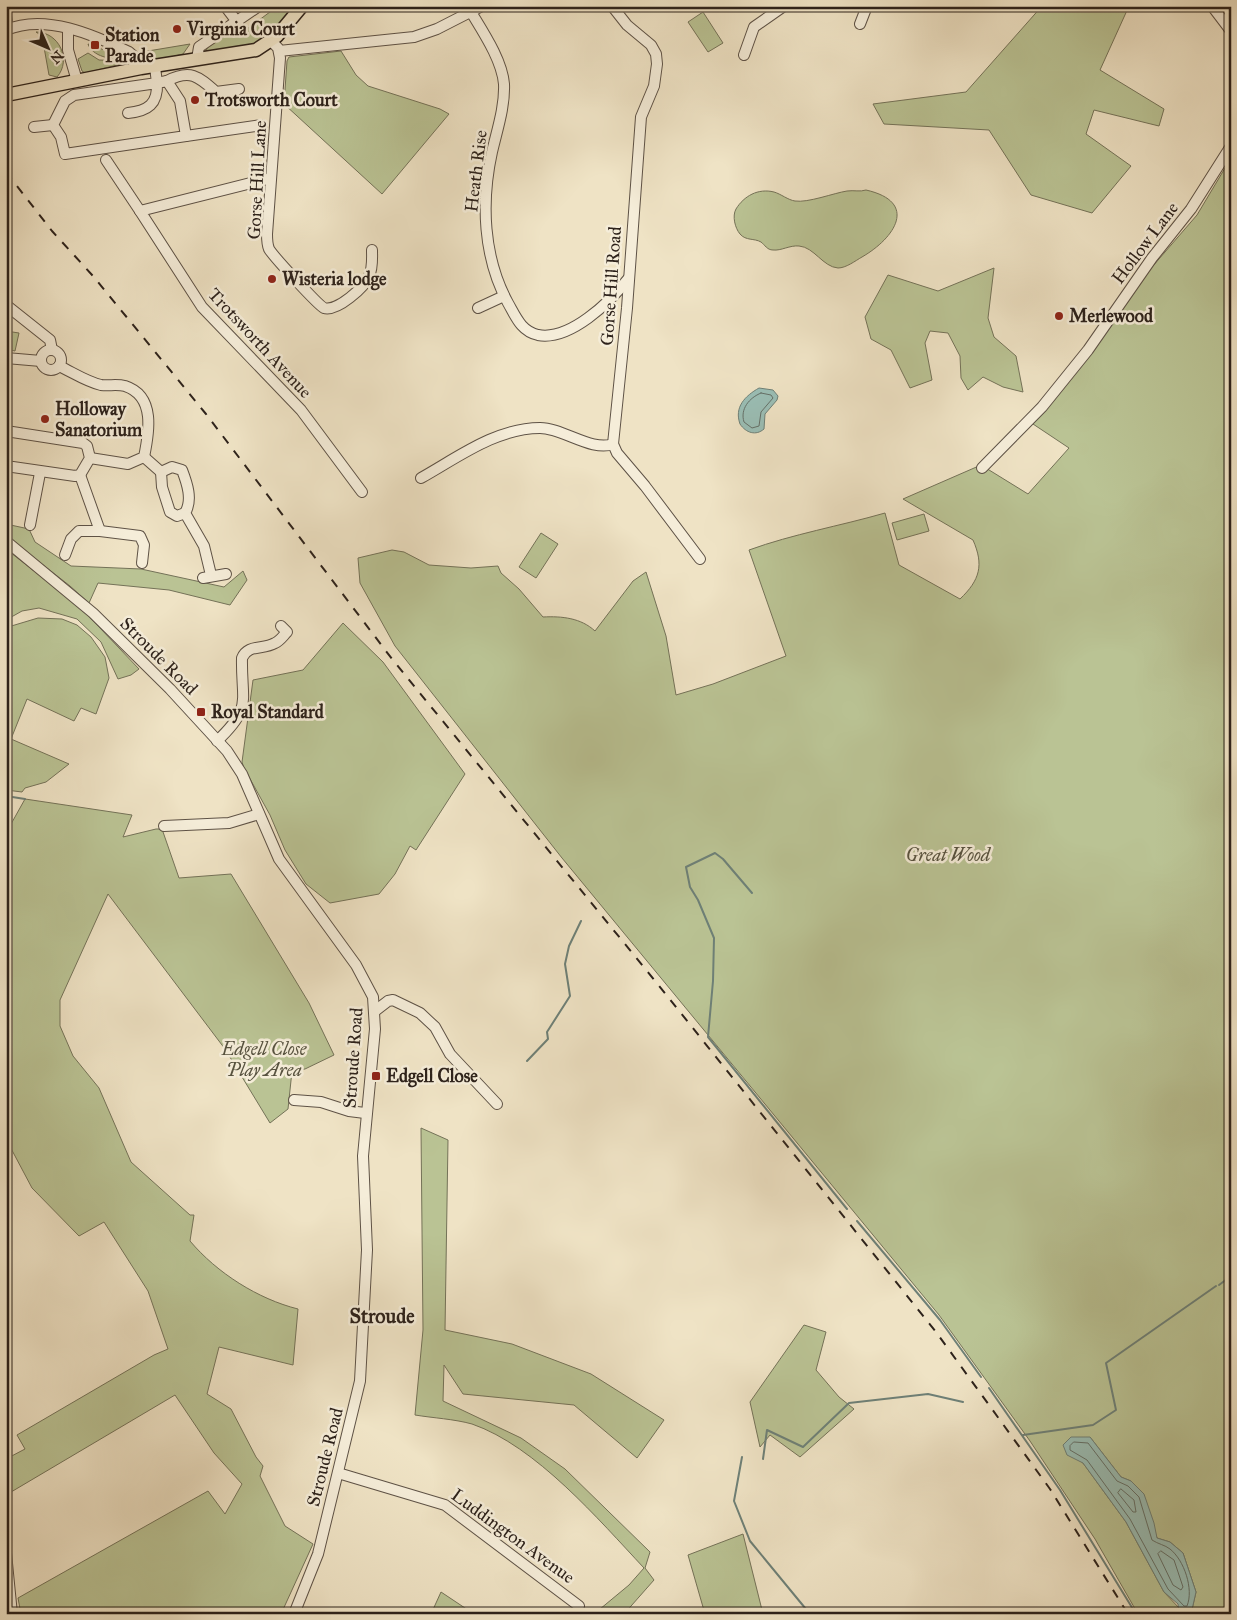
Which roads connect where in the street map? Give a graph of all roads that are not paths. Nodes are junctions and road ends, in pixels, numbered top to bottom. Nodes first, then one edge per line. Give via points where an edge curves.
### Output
1 (225, 6) edge
2 (259, 6) edge
3 (302, 6) edge
4 (482, 6) edge
5 (612, 6) edge
6 (784, 6) edge
7 (867, 6) edge
8 (1212, 6) edge
9 (471, 12) junction
10 (6, 16) edge
11 (238, 23) junction
12 (860, 24) dead end
13 (68, 29) junction
14 (7, 30) edge
15 (1231, 31) edge
16 (275, 46) junction
17 (744, 54) dead end
18 (197, 59) junction
19 (155, 67) junction
20 (141, 68) junction
21 (77, 81) junction
22 (162, 82) junction
23 (239, 89) dead end
24 (6, 95) edge
25 (128, 113) dead end
26 (53, 125) junction
27 (262, 125) dead end
28 (34, 127) dead end
29 (186, 136) junction
30 (1231, 146) edge
31 (106, 160) dead end
32 (271, 178) junction
33 (140, 211) junction
34 (372, 250) dead end
35 (628, 279) junction
36 (504, 296) junction
37 (6, 305) edge
38 (478, 308) dead end
39 (52, 350) junction
40 (6, 358) edge
41 (41, 361) junction
42 (59, 366) junction
43 (6, 431) edge
44 (613, 444) junction
45 (144, 457) junction
46 (90, 458) junction
47 (6, 466) edge
48 (982, 468) dead end
49 (161, 472) junction
50 (40, 473) junction
51 (80, 475) junction
52 (420, 478) dead end
53 (362, 492) dead end
54 (185, 513) junction
55 (30, 525) dead end
56 (100, 531) junction
57 (6, 541) edge
58 (65, 555) dead end
59 (700, 559) dead end
60 (142, 563) dead end
61 (226, 574) dead end
62 (281, 626) dead end
63 (218, 741) junction
64 (258, 814) junction
65 (164, 826) dead end
66 (373, 997) junction
67 (388, 1001) junction
68 (375, 1011) junction
69 (294, 1100) dead end
70 (497, 1104) dead end
71 (365, 1113) junction
72 (338, 1473) junction
73 (6, 1553) edge
74 (579, 1606) dead end
75 (12, 1614) edge
76 (294, 1614) edge

1 - 11 street
2 - 11 street
3 - 16 main road
4 - 9 street
5 - 35 street, Gorse Hill Road via 627,25 651,45 657,64 654,86 642,117
6 - 17 street via 754,27
7 - 12 street
8 - 15 street
9 - 16 street via 414,38
9 - 36 street, Heath Rise via 503,79 504,102 490,162 486,211 489,252
10 - 14 street
11 - 18 street via 199,47
13 - 14 street via 34,24
13 - 20 street via 129,52
13 - 21 street via 68,50
16 - 18 main road
16 - 32 street, Gorse Hill Lane via 278,102
18 - 19 main road
19 - 20 main road
19 - 22 street
20 - 21 main road
21 - 24 main road
22 - 23 street via 191,74 216,92
22 - 25 street via 152,106
22 - 26 street via 74,95 65,101
22 - 29 street via 180,101
26 - 28 street
26 - 29 street via 61,137 65,154
27 - 29 street
30 - 48 street, Hollow Lane via 1190,209 1088,350 1042,407
31 - 33 street, Trotsworth Avenue
32 - 33 street
32 - 34 street, Gorse Hill Lane via 269,248 324,308 338,306 365,283 370,276
33 - 53 street, Trotsworth Avenue via 202,307 301,410
35 - 36 street, Heath Rise via 598,311 573,326 547,335 526,331
35 - 44 street, Gorse Hill Road
36 - 38 street
37 - 39 street via 50,340
39 - 41 street via 44,353
39 - 42 street via 61,358
40 - 41 street
41 - 42 street via 50,370
42 - 45 street via 100,385 125,387 139,396 150,425
43 - 46 street via 83,443
44 - 52 street via 602,447 551,429 526,430 471,448
44 - 59 street via 617,454 646,486
45 - 46 street via 128,464
45 - 49 street
46 - 51 street
47 - 50 street
49 - 54 street via 170,512 177,516
49 - 54 street via 172,467 182,470 189,506
50 - 51 street
50 - 55 street
51 - 56 street
54 - 61 street via 204,546 207,577
56 - 58 street via 79,531 71,539
56 - 60 street via 140,536 144,545
57 - 63 street, Stroude Road via 92,613
62 - 63 street via 287,632 275,643 251,648 244,654 242,710
63 - 64 street, Stroude Road via 242,774
64 - 65 street via 218,824
64 - 66 street, Stroude Road via 279,859 356,965
66 - 67 street
66 - 68 street, Stroude Road
67 - 68 street
67 - 70 street via 396,1001 420,1013 435,1026 450,1054
68 - 71 street, Stroude Road
69 - 71 street via 321,1102
71 - 72 street, Stroude Road via 363,1181 367,1250 360,1381
72 - 74 street, Luddington Avenue via 445,1505
72 - 76 street, Stroude Road via 318,1554
73 - 75 street

